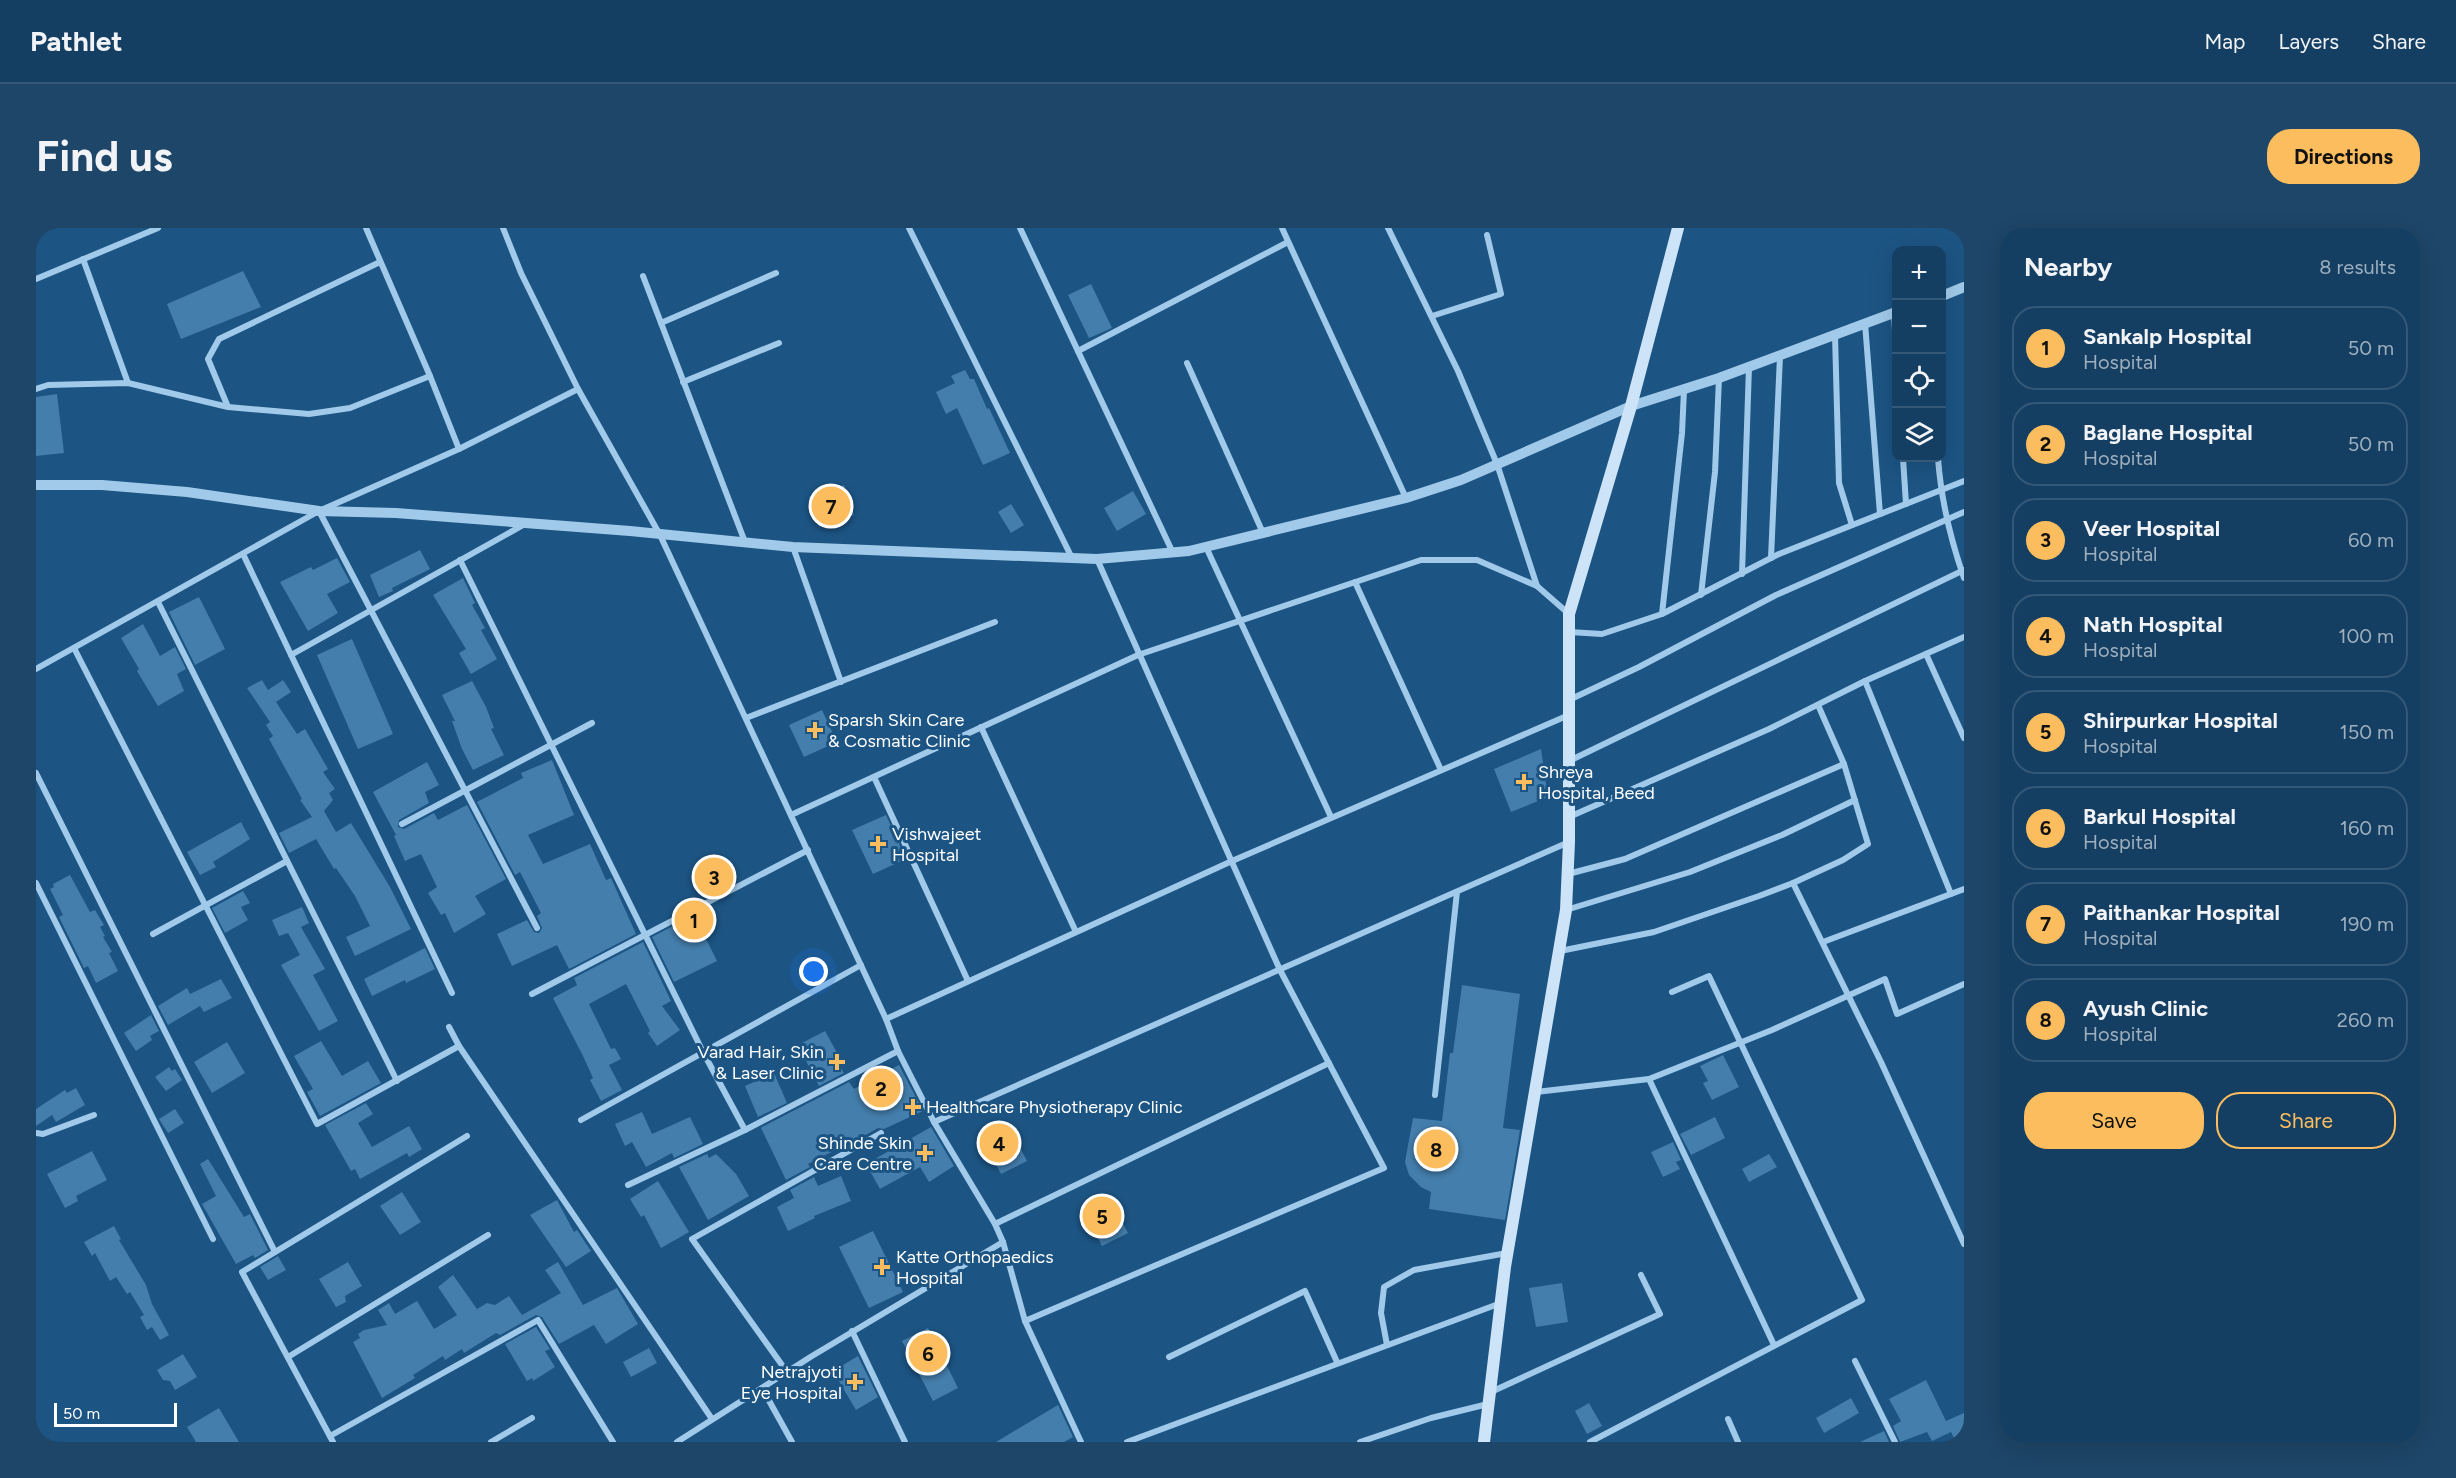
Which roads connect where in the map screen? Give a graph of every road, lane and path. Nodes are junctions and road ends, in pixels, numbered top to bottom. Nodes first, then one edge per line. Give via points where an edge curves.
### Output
1 (158, 228) edge
2 (366, 228) edge
3 (503, 228) edge
4 (909, 228) edge
5 (1020, 228) edge
6 (1282, 228) edge
7 (1388, 228) edge
8 (1678, 228) edge
9 (1487, 235) dead end
10 (1288, 242) junction
11 (83, 259) junction
12 (380, 262) junction
13 (776, 273) dead end
14 (643, 276) dead end
15 (36, 279) edge
16 (1964, 287) edge
17 (1946, 294) edge
18 (1892, 313) edge
19 (1432, 316) junction
20 (1865, 323) junction
21 (661, 324) junction
22 (1834, 335) junction
23 (779, 343) dead end
24 (1078, 351) junction
25 (1780, 356) junction
26 (1187, 363) dead end
27 (1749, 367) junction
28 (430, 376) junction
29 (1719, 378) junction
30 (128, 382) junction
31 (683, 382) junction
32 (36, 389) edge
33 (578, 389) junction
34 (1684, 390) junction
35 (1631, 406) junction
36 (228, 407) junction
37 (459, 449) junction
38 (1903, 462) edge
39 (1938, 462) edge
40 (1497, 464) junction
41 (1964, 481) edge
42 (36, 485) edge
43 (1940, 490) junction
44 (1406, 498) junction
45 (1906, 504) junction
46 (319, 511) junction
47 (1964, 512) edge
48 (1881, 514) junction
49 (1946, 520) junction
50 (525, 524) junction
51 (1852, 525) junction
52 (1263, 533) junction
53 (660, 535) junction
54 (745, 543) junction
55 (793, 547) junction
56 (1206, 547) junction
57 (1173, 553) junction
58 (243, 554) junction
59 (1072, 558) junction
60 (1771, 558) junction
61 (1097, 559) junction
62 (460, 560) junction
63 (1963, 573) edge
64 (1742, 574) junction
65 (1355, 582) junction
66 (1537, 586) junction
67 (1701, 595) junction
68 (158, 602) junction
69 (371, 611) junction
70 (1569, 614) junction
71 (1662, 614) junction
72 (1240, 620) junction
73 (995, 622) dead end
74 (1569, 632) junction
75 (1964, 637) edge
76 (74, 648) junction
77 (1926, 654) junction
78 (1138, 655) junction
79 (291, 656) junction
80 (36, 669) edge
81 (1865, 681) junction
82 (841, 682) junction
83 (1569, 700) junction
84 (1818, 705) junction
85 (1569, 715) junction
86 (746, 718) junction
87 (592, 723) dead end
88 (981, 727) junction
89 (1964, 738) edge
90 (551, 744) junction
91 (1569, 761) junction
92 (1844, 764) junction
93 (1441, 770) junction
94 (36, 773) edge
95 (873, 777) junction
96 (465, 790) junction
97 (1856, 800) junction
98 (791, 815) junction
99 (1331, 817) junction
100 (1569, 817) junction
101 (402, 824) dead end
102 (1569, 842) junction
103 (808, 850) junction
104 (287, 861) junction
105 (1232, 861) junction
106 (1567, 874) junction
107 (36, 883) edge
108 (1793, 883) junction
109 (1964, 889) edge
110 (1456, 892) junction
111 (1951, 894) junction
112 (206, 905) junction
113 (1566, 910) junction
114 (537, 928) dead end
115 (1076, 932) junction
116 (153, 934) dead end
117 (645, 935) junction
118 (1823, 942) junction
119 (1560, 951) junction
120 (861, 965) junction
121 (1280, 970) junction
122 (968, 981) junction
123 (1964, 984) edge
124 (1672, 992) dead end
125 (452, 993) dead end
126 (532, 994) dead end
127 (1848, 996) junction
128 (886, 1019) junction
129 (448, 1027) dead end
130 (1740, 1043) junction
131 (459, 1046) junction
132 (898, 1051) junction
133 (703, 1052) junction
134 (1329, 1063) junction
135 (1649, 1079) junction
136 (397, 1081) junction
137 (1536, 1092) junction
138 (1435, 1095) dead end
139 (94, 1115) dead end
140 (581, 1120) dead end
141 (934, 1122) junction
142 (745, 1130) junction
143 (36, 1132) edge
144 (881, 1134) dead end
145 (467, 1136) dead end
146 (628, 1185) dead end
147 (995, 1224) junction
148 (488, 1235) dead end
149 (213, 1239) dead end
150 (1004, 1242) junction
151 (1964, 1244) edge
152 (275, 1252) junction
153 (1508, 1252) junction
154 (1641, 1275) dead end
155 (1501, 1303) junction
156 (1025, 1321) junction
157 (852, 1331) junction
158 (1387, 1345) junction
159 (1774, 1345) junction
160 (288, 1357) junction
161 (1169, 1357) dead end
162 (1856, 1361) dead end
163 (1337, 1362) junction
164 (787, 1372) junction
165 (762, 1388) junction
166 (1490, 1398) junction
167 (532, 1418) dead end
168 (712, 1419) junction
169 (1728, 1419) dead end
170 (332, 1439) edge
171 (491, 1442) edge
172 (613, 1442) edge
173 (677, 1442) edge
174 (792, 1442) edge
175 (904, 1442) edge
176 (1081, 1442) edge
177 (1127, 1442) edge
178 (1360, 1442) edge
179 (1484, 1442) edge
180 (1590, 1442) edge
181 (1738, 1442) edge
182 (1896, 1442) edge

1 - 11 street
2 - 12 street
3 - 33 street
4 - 59 street
5 - 24 street
6 - 10 street
7 - 19 street
8 - 35 main road
9 - 19 street via 1501,294
10 - 24 street
10 - 44 street
11 - 15 street
11 - 30 street
12 - 28 street
12 - 36 street via 219,339 208,359
13 - 21 street
14 - 21 street
16 - 17 street
18 - 20 street
19 - 40 street
20 - 22 street
20 - 48 street
21 - 31 street
22 - 25 street
22 - 51 street via 1839,483
23 - 31 street
24 - 57 street
25 - 27 street
25 - 60 street
26 - 52 street
27 - 29 street
27 - 64 street
28 - 36 street via 350,408 309,414
28 - 37 street
29 - 34 street
29 - 67 street via 1715,472
30 - 32 street via 48,385
30 - 36 street
31 - 54 street
33 - 37 street
33 - 53 street
34 - 35 street
34 - 71 street
35 - 40 street
35 - 70 main road
37 - 46 street
38 - 45 street
39 - 43 street
40 - 44 street
40 - 66 street
41 - 43 street
42 - 46 street via 102,485 187,492
43 - 45 street
43 - 49 street
44 - 52 street
45 - 48 street
46 - 50 street
46 - 58 street
46 - 69 street
47 - 49 street
48 - 51 street
49 - 63 street
49 - 83 street via 1776,595
50 - 53 street
50 - 62 street
51 - 60 street
52 - 56 street
53 - 54 street
53 - 86 street
54 - 55 street
55 - 59 street
55 - 82 street
56 - 57 street
56 - 72 street
57 - 61 street
58 - 68 street
58 - 79 street
59 - 61 street
60 - 64 street
61 - 78 street
62 - 69 street
62 - 90 street
63 - 91 street
64 - 67 street
65 - 66 street via 1421,560 1477,560
65 - 72 street
65 - 93 street
66 - 70 street
67 - 71 street
68 - 76 street
68 - 104 street
69 - 79 street
69 - 96 street
70 - 74 main road
71 - 74 street via 1602,634
72 - 78 street
72 - 99 street
73 - 82 street
74 - 83 main road
75 - 77 street
76 - 80 street
76 - 112 street
77 - 81 street
77 - 89 street
78 - 88 street
78 - 105 street
79 - 125 street
81 - 84 street
81 - 111 street
82 - 86 street
83 - 85 main road
84 - 92 street
84 - 100 street
85 - 91 main road
85 - 93 street
86 - 98 street
87 - 90 street
88 - 95 street
88 - 115 street
90 - 96 street
90 - 117 street
91 - 100 main road
92 - 97 street
92 - 106 street via 1624,859
93 - 99 street
94 - 152 street
95 - 98 street
95 - 122 street
96 - 101 street
96 - 114 street
97 - 108 street via 1868,844
97 - 113 street via 1690,872
98 - 103 street
99 - 105 street
100 - 102 main road
102 - 106 main road
102 - 110 street
103 - 117 street
103 - 120 street
104 - 112 street
104 - 136 street
105 - 115 street
105 - 121 street
106 - 113 main road
107 - 149 street
108 - 118 street
108 - 119 street via 1654,932
109 - 111 street
110 - 121 street
110 - 138 street
111 - 118 street
112 - 116 street
112 - 136 street via 317,1124
113 - 119 main road
115 - 122 street
117 - 126 street
117 - 133 street
118 - 127 street
119 - 137 main road
120 - 128 street
120 - 133 street
121 - 134 street
121 - 141 street
122 - 128 street
123 - 127 street via 1896,1014 1885,979
124 - 130 street via 1709,976
127 - 130 street
127 - 151 street
128 - 132 street
129 - 131 street
130 - 135 street
130 - 159 street via 1862,1300
131 - 136 street
131 - 168 street
132 - 141 street
132 - 142 street
133 - 140 street
133 - 142 street
134 - 147 street
134 - 156 street via 1384,1168
135 - 137 street
135 - 159 street
137 - 153 main road
139 - 143 street via 43,1134
141 - 147 street
142 - 146 street
144 - 164 street via 692,1239
145 - 152 street
147 - 150 street
148 - 160 street
150 - 156 street
150 - 157 street
152 - 160 street via 242,1272
153 - 155 main road
153 - 158 street via 1414,1270 1384,1287 1381,1312
154 - 166 street via 1660,1314
155 - 158 street
155 - 166 main road
156 - 176 street
157 - 164 street
157 - 175 street
158 - 163 street
159 - 180 street
160 - 170 street
161 - 163 street via 1305,1291
162 - 182 street
163 - 177 street
164 - 165 street
165 - 168 street
165 - 174 street
166 - 178 street
166 - 179 main road
167 - 171 street
168 - 173 street
169 - 181 street
170 - 172 street via 538,1320

